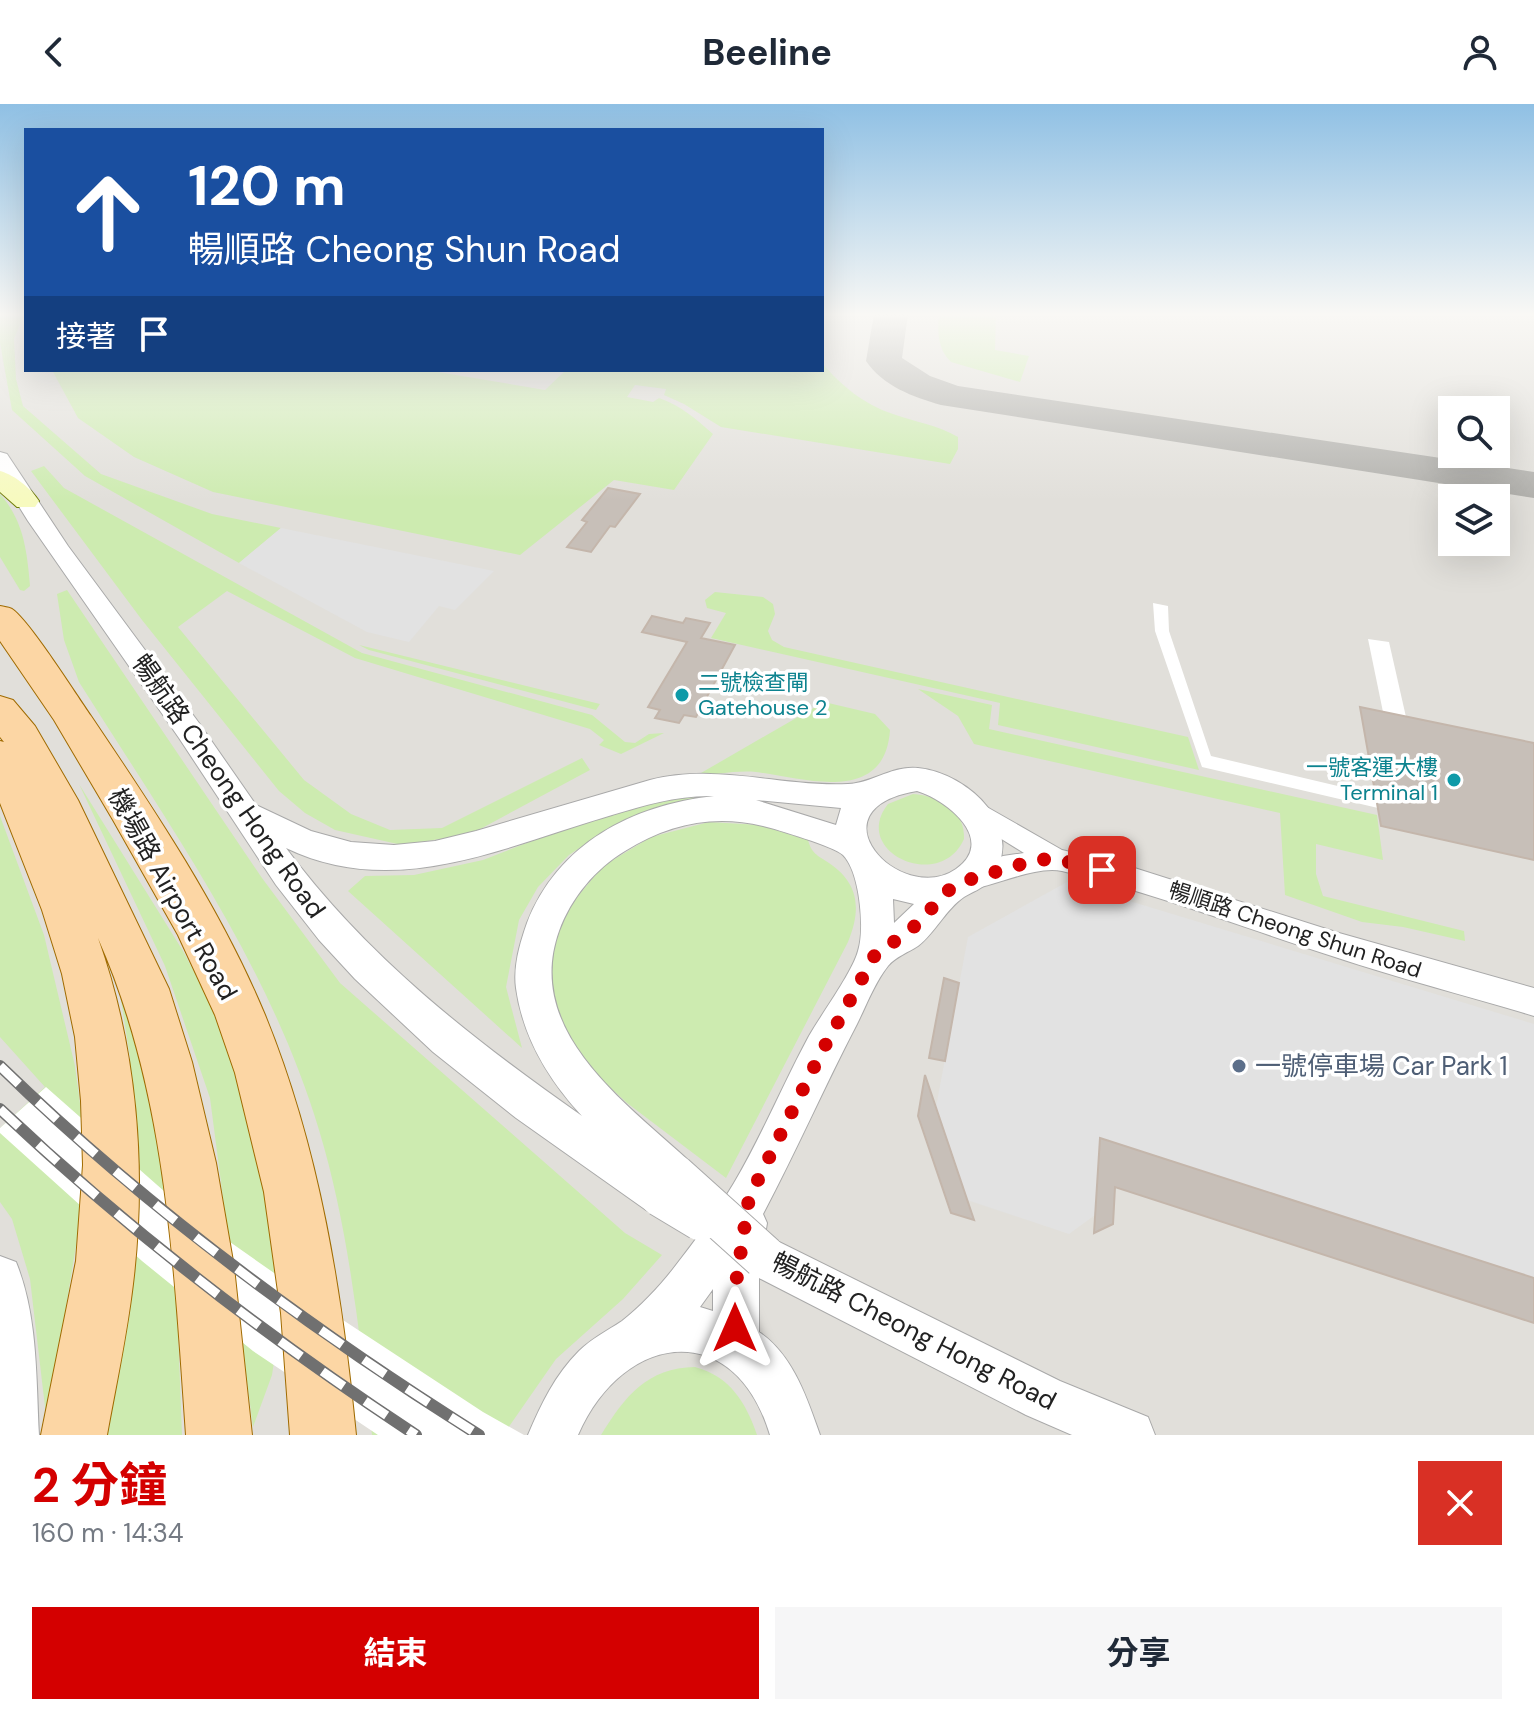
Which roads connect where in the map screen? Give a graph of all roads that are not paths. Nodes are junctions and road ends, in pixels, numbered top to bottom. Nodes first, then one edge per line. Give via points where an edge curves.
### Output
1 (0, 458) edge
2 (0, 479) edge
3 (26, 501) junction
4 (0, 597) edge
5 (0, 617) edge
6 (23, 646) junction
7 (0, 710) edge
8 (0, 756) edge
9 (865, 795) junction
10 (978, 812) junction
11 (248, 815) junction
12 (861, 857) junction
13 (1056, 859) junction
14 (958, 884) junction
15 (876, 953) junction
16 (1534, 1002) edge
17 (667, 1186) junction
18 (749, 1198) junction
19 (0, 1278) edge
20 (641, 1335) junction
21 (736, 1345) junction
22 (14, 1435) edge
23 (74, 1435) edge
24 (219, 1435) edge
25 (323, 1435) edge
26 (553, 1435) edge
27 (795, 1435) edge
28 (1130, 1435) edge

1 - 3 street
2 - 3 main road
3 - 11 street, 暢航路 Cheong Hong Road
4 - 6 main road
5 - 6 main road, 機場路 Airport Road
6 - 25 main road, 機場路 Airport Road via 171,879 243,1024 290,1181
7 - 24 main road via 21,736 63,812 145,989 188,1163 204,1267
8 - 23 main road via 80,954 103,1063 109,1149 106,1261
9 - 10 street via 896,781 928,781 959,794
9 - 11 street via 827,797 739,785 682,785 558,816 474,848 391,860 338,853
9 - 12 street via 850,823
10 - 13 street, 暢順路 Cheong Shun Road
10 - 14 street via 987,847 976,871
11 - 17 street, 暢航路 Cheong Hong Road via 332,930 427,1023 528,1105
12 - 14 street via 880,878 904,889
12 - 15 street via 877,906
12 - 17 street via 753,810 678,812 630,829 599,848 553,902 533,969 542,1025 563,1067
13 - 14 street, 暢順路 Cheong Shun Road via 1003,867
13 - 16 street, 暢順路 Cheong Shun Road
14 - 15 street via 908,933
15 - 18 street
17 - 28 street, 暢航路 Cheong Hong Road, bridge via 764,1257 1043,1398
18 - 20 street via 687,1288
18 - 21 street via 736,1283
19 - 22 street via 10,1331
20 - 21 street via 685,1328
20 - 26 street via 610,1353 582,1380
21 - 27 street via 758,1361 774,1384

